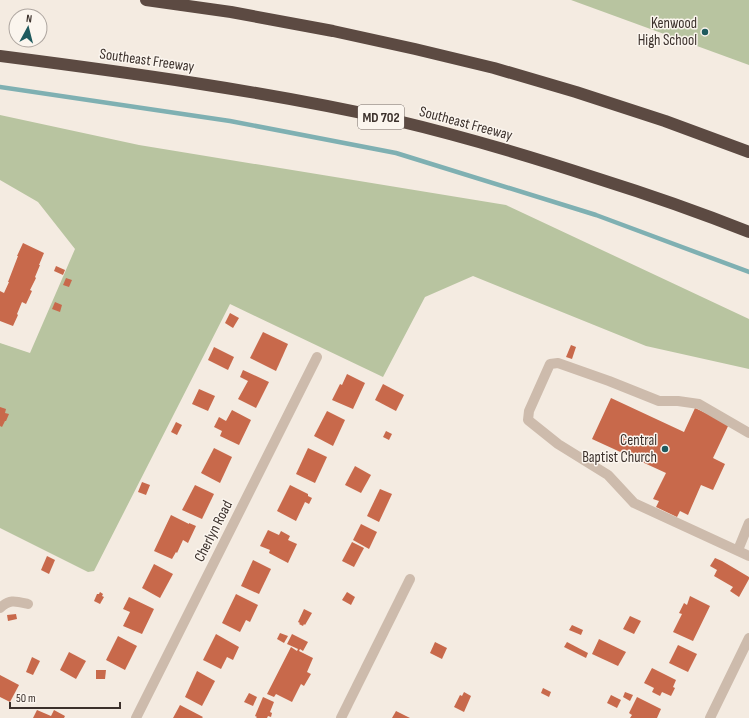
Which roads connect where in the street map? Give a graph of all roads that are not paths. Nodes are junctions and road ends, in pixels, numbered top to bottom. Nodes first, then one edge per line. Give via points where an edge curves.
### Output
1 (146, 0) edge
2 (0, 56) edge
3 (749, 152) edge
4 (749, 232) edge
5 (317, 358) dead end
6 (749, 433) edge
7 (749, 523) edge
8 (738, 550) junction
9 (749, 556) edge
10 (410, 579) dead end
11 (28, 604) dead end
12 (0, 608) edge
13 (749, 638) edge
14 (136, 718) edge
15 (340, 718) edge
16 (710, 718) edge

1 - 3 highway via 231,12 333,31 494,68 658,119
2 - 4 highway, Southeast Freeway / MD 702 via 219,87 395,120 555,164
5 - 14 street, Cherlyn Road
6 - 8 street via 699,404 659,401 558,362 550,364 528,411 528,420 558,444 608,475 634,503
7 - 8 street
8 - 9 street
10 - 15 street
11 - 12 street via 11,601
13 - 16 street

